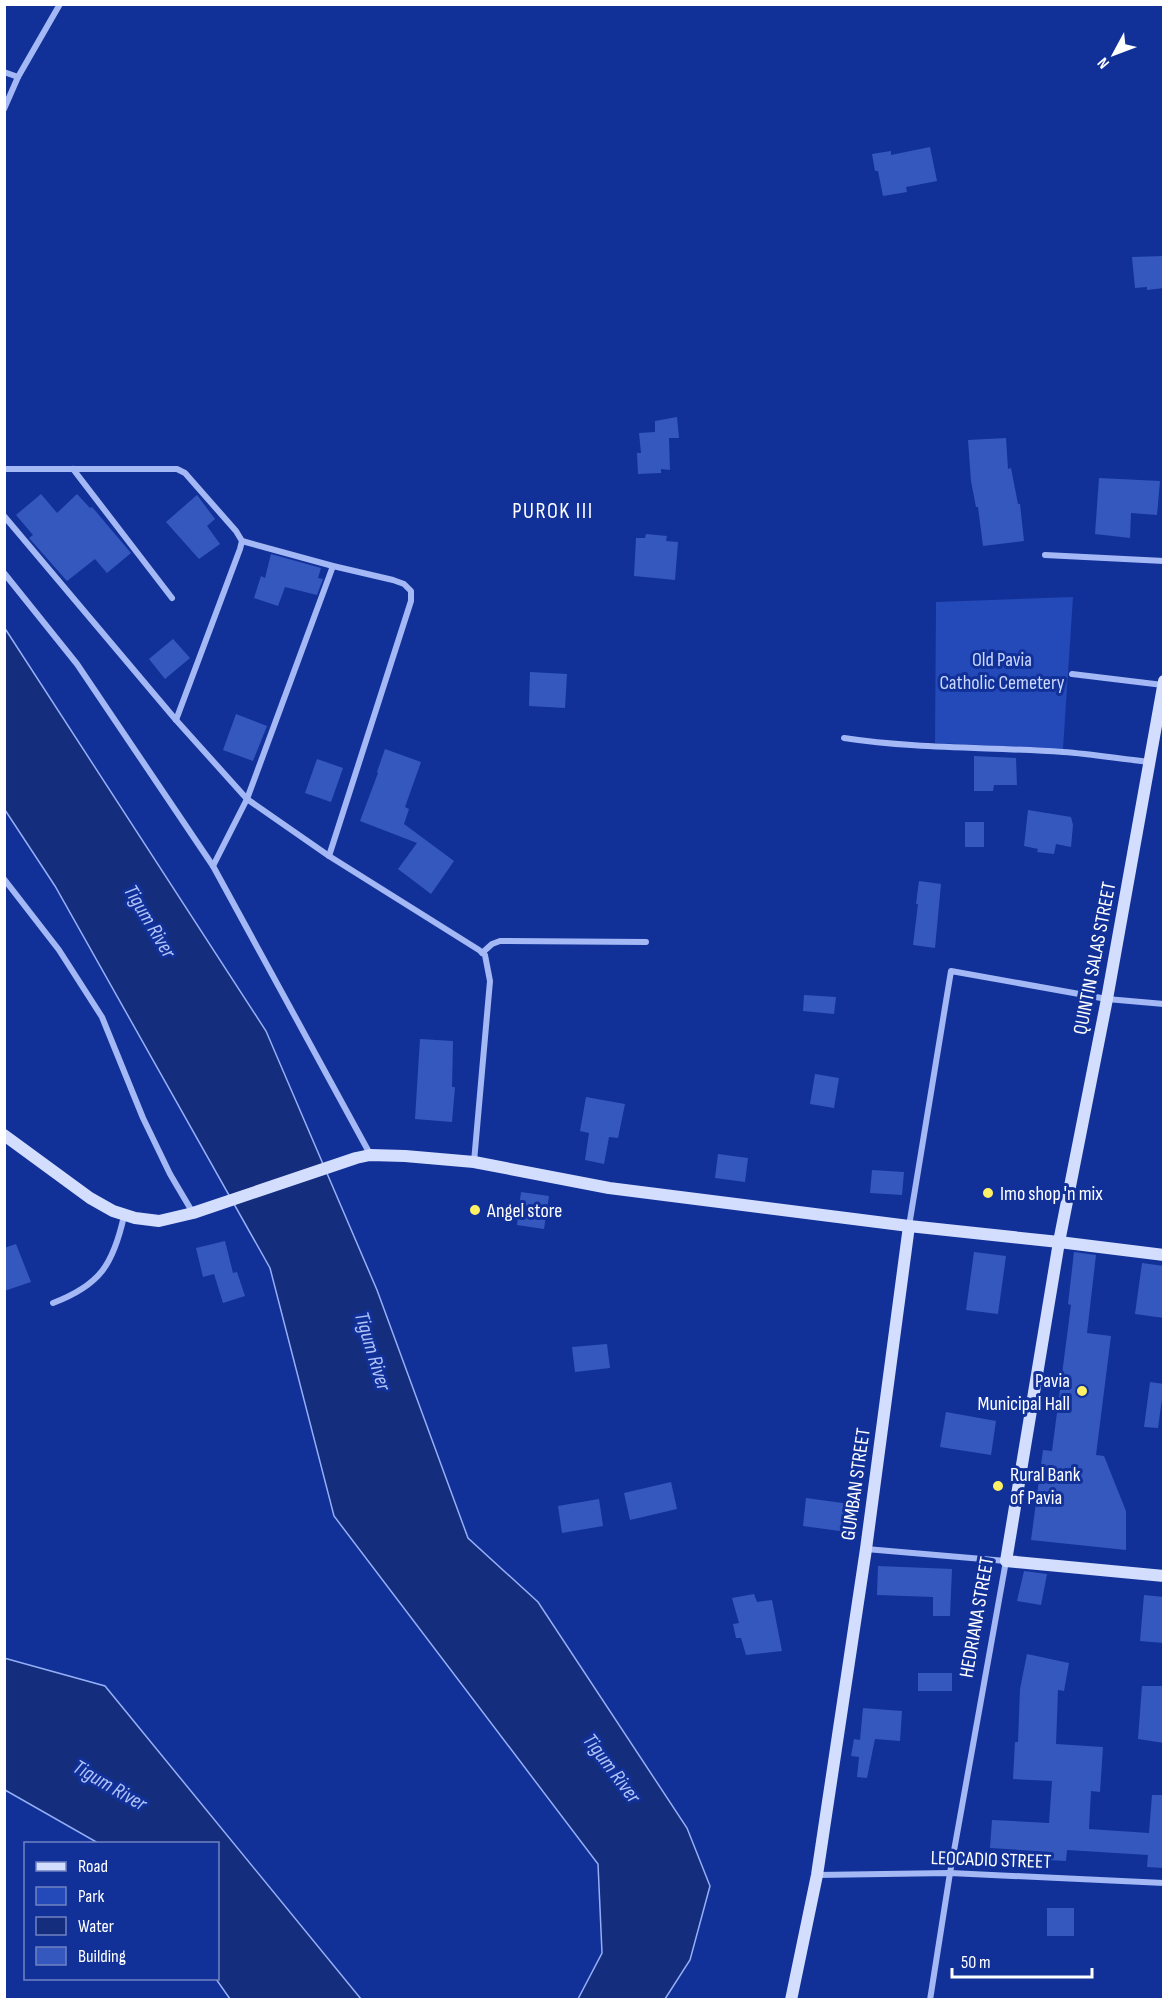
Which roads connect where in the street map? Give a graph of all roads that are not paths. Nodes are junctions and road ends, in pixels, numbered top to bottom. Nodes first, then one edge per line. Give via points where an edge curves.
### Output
1 (60, 4) edge
2 (4, 72) edge
3 (18, 77) junction
4 (4, 109) edge
5 (4, 469) edge
6 (73, 469) junction
7 (4, 516) edge
8 (242, 541) junction
9 (1045, 555) dead end
10 (1164, 561) edge
11 (333, 566) junction
12 (4, 573) edge
13 (172, 598) dead end
14 (1072, 674) dead end
15 (1163, 683) edge
16 (176, 720) junction
17 (1160, 722) edge
18 (844, 738) dead end
19 (1150, 762) junction
20 (247, 799) junction
21 (329, 856) junction
22 (213, 866) junction
23 (4, 879) edge
24 (646, 942) dead end
25 (482, 953) junction
26 (1107, 999) junction
27 (1164, 1004) edge
28 (4, 1135) edge
29 (370, 1155) junction
30 (474, 1162) junction
31 (193, 1213) junction
32 (124, 1216) junction
33 (909, 1226) junction
34 (1059, 1242) junction
35 (1164, 1255) edge
36 (53, 1303) dead end
37 (866, 1549) junction
38 (1006, 1561) junction
39 (1164, 1576) edge
40 (950, 1873) junction
41 (817, 1875) junction
42 (1164, 1883) edge
43 (791, 2000) edge
44 (930, 2000) edge

1 - 3 street
2 - 3 street
3 - 4 street
5 - 6 street
6 - 8 street via 185,473
6 - 13 street
7 - 16 street
8 - 11 street
8 - 16 street
9 - 10 street
11 - 20 street
11 - 21 street via 404,584 411,591 411,601
12 - 22 street via 77,664
14 - 15 street
15 - 17 street, QUINTIN SALAS STREET
16 - 20 street
17 - 19 street, QUINTIN SALAS STREET
18 - 19 street via 880,744 1065,752
19 - 26 street, QUINTIN SALAS STREET
20 - 21 street
20 - 22 street
21 - 25 street
22 - 29 street
23 - 31 street via 59,950 102,1017 143,1118
24 - 25 street via 500,941
25 - 30 street via 490,981
26 - 27 street
26 - 33 street, GUMBAN STREET via 951,972
26 - 34 street, QUINTIN SALAS STREET
28 - 32 street via 90,1198
29 - 30 street
29 - 31 street
30 - 33 street via 609,1188
31 - 32 street via 159,1221
32 - 36 street via 115,1252 100,1276 86,1288
33 - 34 street
33 - 37 street, GUMBAN STREET
34 - 35 street
34 - 38 street, HEDRIANA STREET
37 - 38 street
37 - 41 street, GUMBAN STREET
38 - 39 street
38 - 40 street, HEDRIANA STREET
40 - 41 street, LEOCADIO STREET
40 - 42 street, LEOCADIO STREET
40 - 44 street, HEDRIANA STREET
41 - 43 street, GUMBAN STREET

